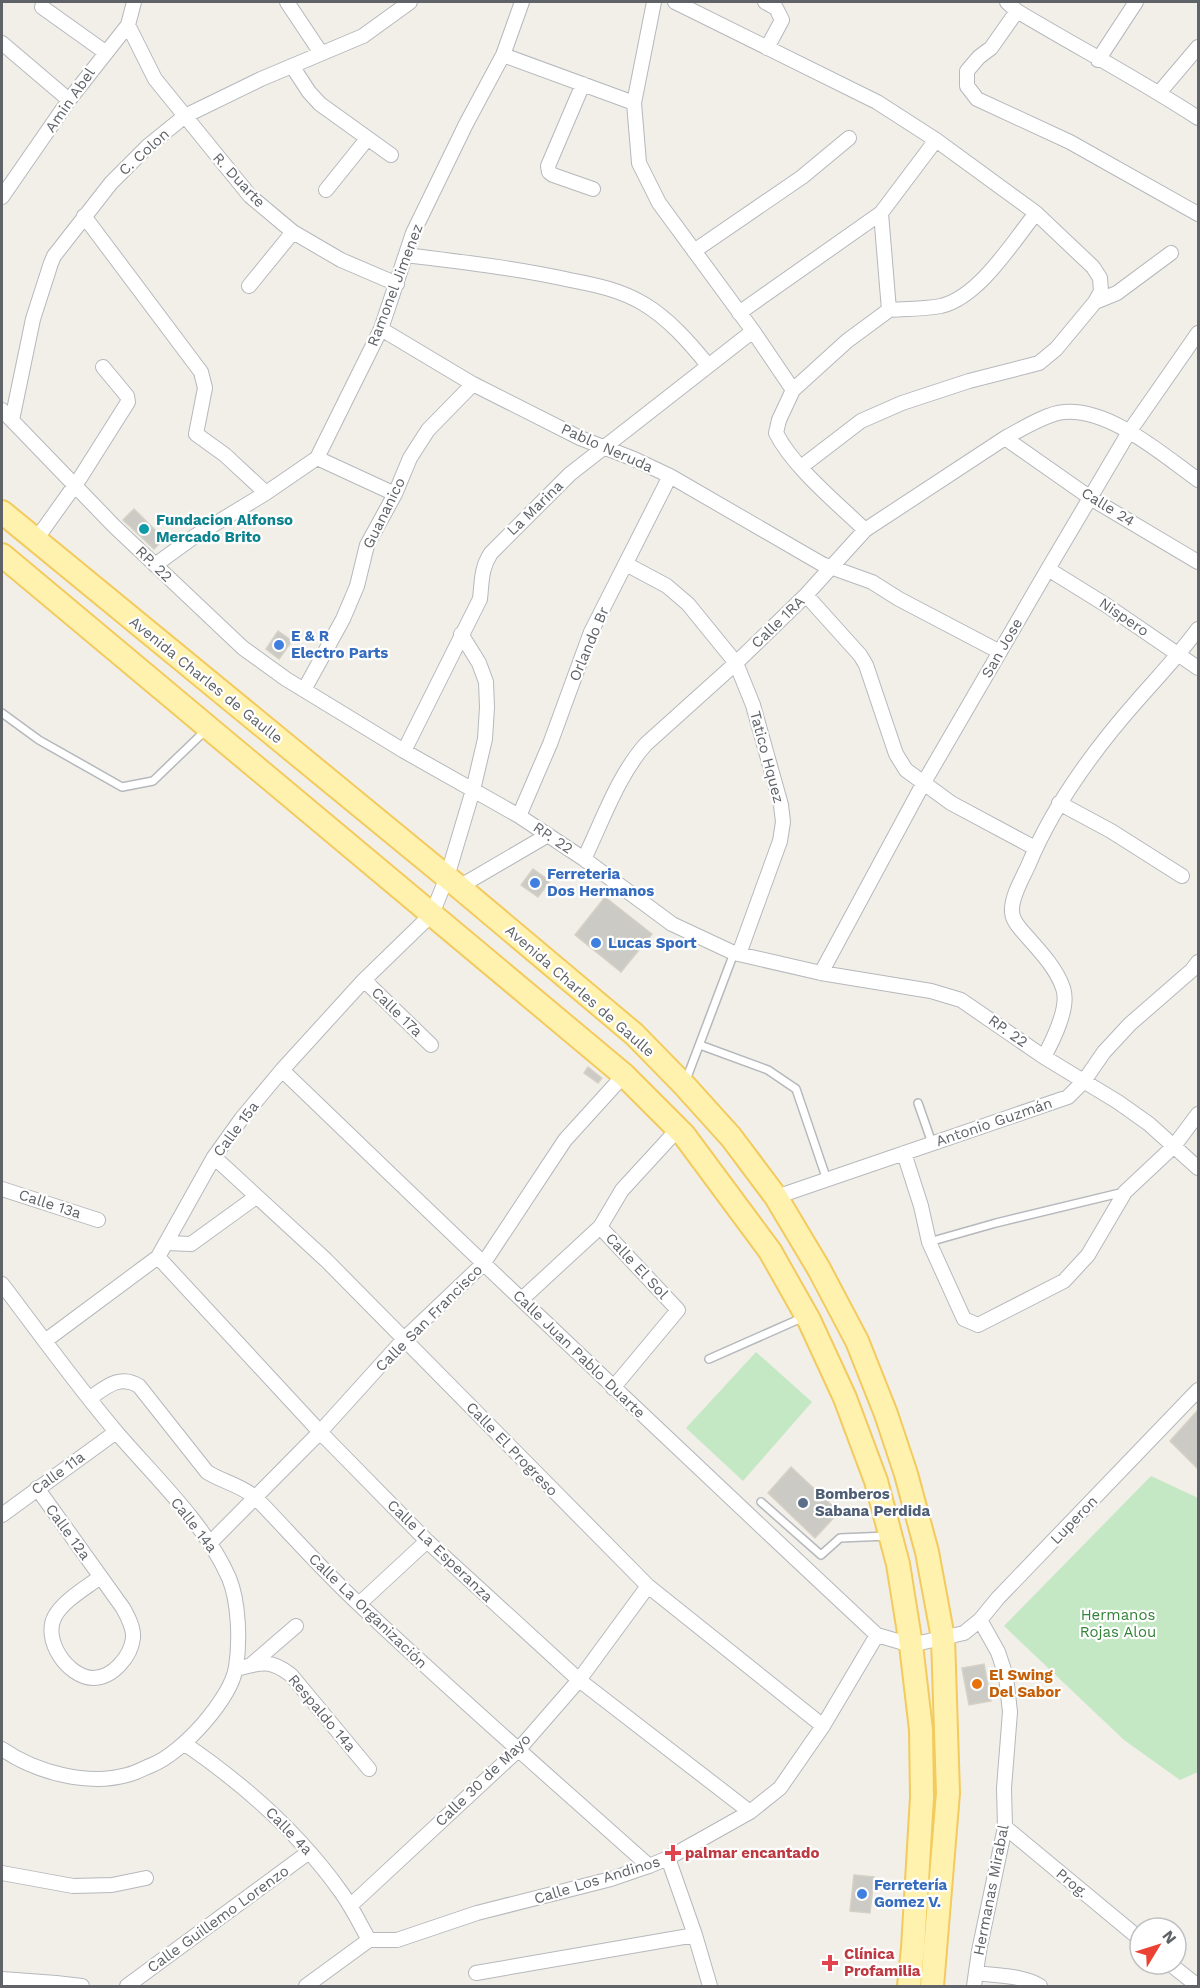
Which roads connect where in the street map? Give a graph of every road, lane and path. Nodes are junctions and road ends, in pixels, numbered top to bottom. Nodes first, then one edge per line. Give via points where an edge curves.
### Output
1 (134, 2) edge
2 (287, 2) edge
3 (410, 2) edge
4 (522, 2) edge
5 (654, 2) edge
6 (675, 2) edge
7 (765, 2) edge
8 (1136, 2) edge
9 (1012, 6) edge
10 (42, 7) dead end
11 (128, 25) junction
12 (1198, 47) edge
13 (767, 48) junction
14 (4, 49) edge
15 (105, 52) junction
16 (321, 53) junction
17 (503, 55) junction
18 (1098, 60) junction
19 (292, 66) junction
20 (583, 84) junction
21 (1159, 93) junction
22 (69, 100) junction
23 (634, 103) junction
24 (184, 116) junction
25 (1198, 118) edge
26 (849, 138) dead end
27 (368, 139) junction
28 (936, 140) junction
29 (391, 155) dead end
30 (593, 189) dead end
31 (326, 190) dead end
32 (2, 196) edge
33 (881, 213) junction
34 (1036, 213) junction
35 (1198, 214) edge
36 (84, 216) junction
37 (293, 232) junction
38 (694, 251) junction
39 (1171, 253) dead end
40 (406, 255) junction
41 (397, 284) junction
42 (249, 286) dead end
43 (1095, 302) junction
44 (890, 310) junction
45 (739, 313) junction
46 (381, 329) junction
47 (753, 330) junction
48 (1198, 333) edge
49 (707, 364) junction
50 (103, 367) dead end
51 (473, 384) junction
52 (793, 390) junction
53 (2, 410) edge
54 (12, 420) junction
55 (1130, 432) junction
56 (1005, 438) junction
57 (603, 446) junction
58 (317, 458) junction
59 (801, 467) junction
60 (669, 476) junction
61 (1198, 480) edge
62 (74, 485) junction
63 (266, 493) junction
64 (395, 494) junction
65 (1092, 499) junction
66 (2, 512) edge
67 (865, 530) junction
68 (35, 541) junction
69 (2, 555) edge
70 (1198, 562) edge
71 (626, 564) junction
72 (155, 565) junction
73 (832, 566) junction
74 (1048, 569) junction
75 (806, 595) junction
76 (1198, 629) edge
77 (461, 634) junction
78 (1000, 652) junction
79 (1179, 656) junction
80 (736, 663) junction
81 (1198, 669) edge
82 (304, 690) junction
83 (2, 713) edge
84 (209, 728) junction
85 (404, 751) junction
86 (923, 784) junction
87 (473, 790) junction
88 (1059, 803) junction
89 (519, 816) junction
90 (548, 835) junction
91 (1035, 848) junction
92 (584, 860) junction
93 (1182, 876) dead end
94 (453, 882) junction
95 (432, 914) junction
96 (737, 954) junction
97 (1196, 968) edge
98 (821, 973) junction
99 (364, 980) junction
100 (700, 1044) junction
101 (431, 1045) dead end
102 (1044, 1057) junction
103 (282, 1070) junction
104 (624, 1075) junction
105 (1084, 1081) junction
106 (684, 1085) junction
107 (918, 1102) dead end
108 (1198, 1114) edge
109 (678, 1129) junction
110 (932, 1143) junction
111 (1174, 1146) junction
112 (904, 1153) junction
113 (214, 1157) junction
114 (1198, 1168) edge
115 (827, 1180) junction
116 (2, 1189) edge
117 (1125, 1192) junction
118 (256, 1197) junction
119 (776, 1197) junction
120 (98, 1220) dead end
121 (600, 1227) junction
122 (929, 1242) junction
123 (166, 1243) junction
124 (158, 1257) junction
125 (483, 1264) junction
126 (2, 1284) edge
127 (522, 1299) junction
128 (807, 1316) junction
129 (405, 1338) junction
130 (45, 1341) junction
131 (710, 1359) dead end
132 (613, 1388) junction
133 (1198, 1390) edge
134 (90, 1398) junction
135 (116, 1432) junction
136 (320, 1432) junction
137 (37, 1488) junction
138 (256, 1498) junction
139 (761, 1502) dead end
140 (2, 1515) edge
141 (891, 1536) junction
142 (427, 1541) junction
143 (211, 1542) junction
144 (100, 1577) junction
145 (648, 1586) junction
146 (359, 1604) junction
147 (980, 1620) junction
148 (296, 1626) dead end
149 (877, 1635) junction
150 (943, 1638) junction
151 (911, 1645) junction
152 (251, 1666) junction
153 (236, 1669) junction
154 (579, 1680) junction
155 (823, 1726) junction
156 (185, 1743) junction
157 (2, 1749) edge
158 (519, 1749) junction
159 (369, 1769) dead end
160 (750, 1812) junction
161 (1005, 1827) junction
162 (309, 1852) junction
163 (668, 1858) junction
164 (649, 1866) junction
165 (2, 1873) edge
166 (146, 1878) dead end
167 (350, 1906) junction
168 (1128, 1929) edge
169 (695, 1935) junction
170 (369, 1940) junction
171 (476, 1973) dead end
172 (1185, 1976) edge
173 (2, 1979) edge
174 (975, 1980) edge
175 (53, 1984) edge
176 (82, 1986) edge
177 (127, 1986) edge
178 (306, 1986) edge
179 (710, 1986) edge
180 (909, 1986) edge
181 (932, 1986) edge
182 (1040, 1986) edge
183 (1198, 1986) edge

1 - 11 street, Amin Abel
2 - 16 street
3 - 16 street, C. Colon via 367,34
4 - 17 street, Ramonel Jimenez
5 - 23 street
6 - 13 street
7 - 13 street via 776,8 782,20
8 - 18 street
9 - 18 street
9 - 35 street via 991,48 967,71 967,86 977,99 1070,142
10 - 15 street
11 - 15 street, Amin Abel
11 - 24 street, R. Duarte via 149,70
12 - 21 street
13 - 28 street via 877,102
14 - 22 street
15 - 22 street, Amin Abel
16 - 19 street, C. Colon
17 - 20 street
17 - 40 street, Ramonel Jimenez via 439,178
18 - 21 street
19 - 24 street, C. Colon
19 - 27 street via 320,104
20 - 23 street
20 - 30 street via 548,166 553,175
21 - 25 street
22 - 32 street, Amin Abel
23 - 38 street via 639,163 659,203
24 - 36 street, C. Colon via 111,183
24 - 37 street, R. Duarte via 250,196
26 - 38 street via 802,177
27 - 29 street
27 - 31 street
28 - 33 street
28 - 34 street
33 - 44 street
33 - 45 street
34 - 43 street via 1093,267 1100,278 1101,291
34 - 44 street via 977,286 962,297 941,306
36 - 54 street, C. Colon via 51,263 33,320
36 - 63 street via 201,372 205,388 196,434
37 - 41 street, R. Duarte via 341,260
37 - 42 street
38 - 45 street
39 - 43 street via 1117,293
40 - 41 street, Ramonel Jimenez
40 - 49 street via 543,274 608,288 654,311
41 - 46 street, Ramonel Jimenez
43 - 59 street via 1056,349 1039,363 969,381 861,421
44 - 52 street via 847,341
45 - 47 street
46 - 51 street, Pablo Neruda
46 - 58 street, Ramonel Jimenez
47 - 49 street, La Marina
47 - 52 street
48 - 55 street, San Jose
49 - 57 street, La Marina
50 - 62 street via 129,400
51 - 57 street, Pablo Neruda
51 - 64 street, Guananico via 416,446
52 - 59 street via 776,433
53 - 54 street, RP. 22
54 - 62 street, RP. 22
55 - 56 street, Calle 1RA via 1082,412 1062,412
55 - 61 street, Calle 1RA
55 - 65 street, San Jose
56 - 65 street, Calle 24
56 - 67 street, Calle 1RA
57 - 60 street, Pablo Neruda
57 - 77 street, La Marina via 491,553 481,575 480,599
58 - 63 street, Ramonel Jimenez
58 - 64 street
59 - 67 street
60 - 71 street, Orlando Br
60 - 73 street, Pablo Neruda via 822,564
62 - 68 street
62 - 72 street, RP. 22
63 - 72 street, Ramonel Jimenez
64 - 82 street, Guananico via 367,545 357,586 343,619
65 - 70 street, Calle 24
65 - 74 street, San Jose
66 - 68 main road, Avenida Charles de Gaulle
67 - 73 street, Calle 1RA
68 - 94 main road, Avenida Charles de Gaulle
69 - 84 main road
71 - 80 street, Tatico Hquez via 667,586 688,604
71 - 89 street, Orlando Br via 591,632
72 - 82 street, RP. 22 via 243,648
73 - 75 street, Calle 1RA
73 - 78 street, Pablo Neruda via 872,582
74 - 78 street, San Jose
74 - 79 street, Nispero
75 - 80 street, Calle 1RA
75 - 86 street via 866,665 896,754 906,770
76 - 79 street
77 - 85 street, La Marina
77 - 87 street via 486,682 485,739
78 - 86 street, San Jose
79 - 81 street, Nispero
79 - 88 street via 1135,703
80 - 92 street, Calle 1RA via 636,755
80 - 96 street, Tatico Hquez via 753,705 783,822 772,864
82 - 85 street, RP. 22
83 - 84 lane via 39,740 122,787 153,781
84 - 95 main road
85 - 87 street, RP. 22
86 - 91 street
86 - 98 street, San Jose
87 - 89 street, RP. 22
87 - 94 street
88 - 91 street
88 - 93 street
89 - 90 street, RP. 22
90 - 92 street, RP. 22
90 - 94 street
91 - 102 street via 1011,910 1014,921 1064,988 1065,1004
92 - 96 street, RP. 22 via 672,924
94 - 95 street
94 - 106 main road, Avenida Charles de Gaulle via 634,1034
95 - 99 street, Calle 15a
95 - 104 main road
96 - 98 street, RP. 22
96 - 100 lane
97 - 105 street, Antonio Guzmán via 1130,1024
98 - 102 street, RP. 22 via 946,994 971,1005
99 - 101 street, Calle 17a
99 - 103 street, Calle 15a
100 - 106 lane
100 - 115 lane via 768,1070 796,1089
102 - 105 street, RP. 22
103 - 113 street, Calle 15a
103 - 125 street, Calle Juan Pablo Duarte
104 - 109 main road
104 - 125 street, Calle San Francisco via 565,1140
105 - 110 street, Antonio Guzmán via 1068,1097
105 - 111 street, RP. 22 via 1149,1124
106 - 119 main road, Avenida Charles de Gaulle via 731,1137
107 - 110 lane
108 - 111 street
109 - 121 street via 622,1190
109 - 128 main road via 770,1251
110 - 112 street, Antonio Guzmán
111 - 114 street, RP. 22
111 - 117 street
112 - 115 street, Antonio Guzmán
112 - 122 street
113 - 118 street, Calle El Progreso
113 - 123 street, Calle 15a
115 - 119 street, Antonio Guzmán
116 - 120 street, Calle 13a
117 - 122 lane
117 - 122 street via 1088,1255 1064,1281 978,1325 963,1319
118 - 123 street via 191,1244
118 - 129 street, Calle El Progreso
119 - 150 main road, Avenida Charles de Gaulle via 857,1341 886,1414 927,1552
121 - 127 street
121 - 132 street, Calle El Sol via 678,1310
123 - 124 street, Calle 15a
124 - 130 street, Calle 15a
124 - 136 street, Calle La Esperanza
125 - 127 street, Calle Juan Pablo Duarte
125 - 129 street, Calle San Francisco
126 - 130 street, Calle 14a
127 - 132 street, Calle Juan Pablo Duarte
128 - 131 lane
128 - 141 main road via 845,1398 876,1481
129 - 136 street, Calle San Francisco
129 - 145 street, Calle El Progreso
130 - 134 street, Calle 14a
132 - 149 street, Calle Juan Pablo Duarte
133 - 147 street, Luperon
134 - 135 street, Calle 14a
134 - 138 street, Calle La Organización via 114,1382 131,1382 207,1472
135 - 137 street, Calle 11a
135 - 143 street, Calle 14a
136 - 138 street, Calle San Francisco
136 - 142 street, Calle La Esperanza
137 - 140 street, Calle 11a
137 - 144 street, Calle 12a
138 - 143 street, Calle San Francisco
138 - 146 street, Calle La Organización
139 - 141 lane via 821,1555 840,1538
141 - 151 main road
142 - 146 street
142 - 154 street, Calle La Esperanza
143 - 153 street, Calle 14a via 230,1580 237,1608
144 - 144 street, Calle 12a via 123,1608 133,1638 120,1665 95,1678 82,1676 68,1666 56,1650 51,1627 62,1607
145 - 154 street, Calle 30 de Mayo
145 - 155 street, Calle El Progreso
146 - 158 street, Calle La Organización
147 - 150 street, Luperon via 964,1633
147 - 161 street, Hermanas Mirabal via 1006,1676 1010,1712
148 - 152 street
149 - 151 street
149 - 155 street, Calle Los Andinos
150 - 151 street, Luperon
150 - 181 main road, Avenida Charles de Gaulle via 948,1793
151 - 180 main road via 921,1730 922,1797
152 - 153 street, Respaldo 14a
152 - 159 street, Respaldo 14a via 278,1665 291,1675
153 - 156 street, Calle 14a via 207,1719
154 - 158 street, Calle 30 de Mayo
154 - 160 street, Calle La Esperanza
155 - 160 street, Calle Los Andinos via 780,1788
156 - 157 street, Calle 14a via 157,1763 127,1776 90,1779 46,1770
156 - 162 street, Calle 4a via 275,1814
158 - 164 street, Calle La Organización
158 - 167 street, Calle 30 de Mayo
160 - 163 street, Calle Los Andinos
161 - 168 street, Prog.
161 - 174 street, Hermanas Mirabal
162 - 167 street, Calle 4a
162 - 177 street, Calle Guillemo Lorenzo
163 - 164 street, Calle Los Andinos
163 - 169 street
164 - 170 street, Calle Los Andinos via 477,1913 397,1940
165 - 166 street via 73,1886 112,1885
167 - 170 street, Calle 4a
169 - 171 street
169 - 179 street
170 - 178 street
172 - 183 street
173 - 175 street
174 - 182 street via 1024,1980
175 - 176 street

